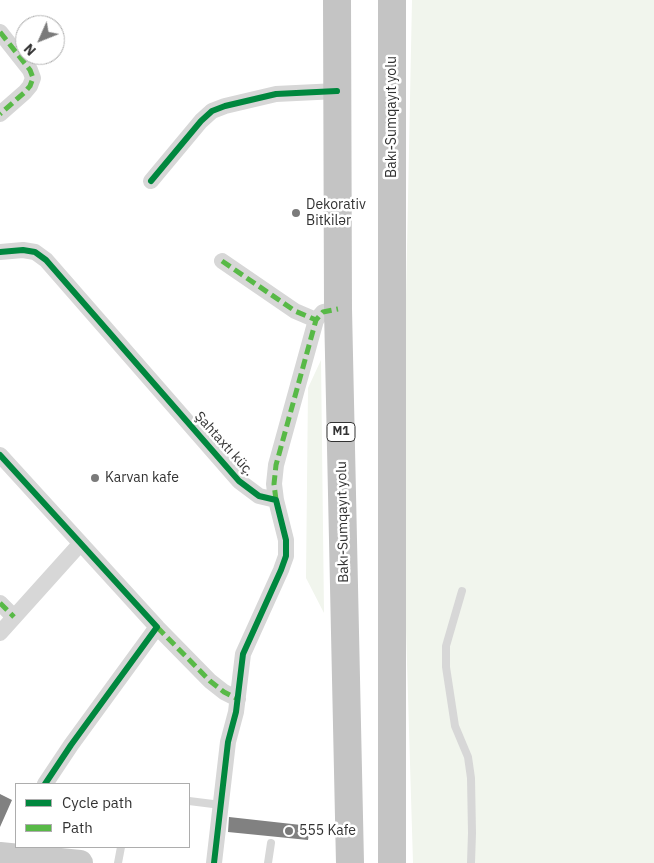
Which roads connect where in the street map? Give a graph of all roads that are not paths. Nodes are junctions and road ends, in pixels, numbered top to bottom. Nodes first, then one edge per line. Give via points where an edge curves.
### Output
1 (337, 0) edge
2 (392, 0) edge
3 (0, 32) edge
4 (337, 91) junction
5 (0, 114) edge
6 (151, 181) dead end
7 (0, 252) edge
8 (222, 261) dead end
9 (327, 314) junction
10 (0, 455) edge
11 (276, 500) junction
12 (80, 544) junction
13 (462, 591) dead end
14 (0, 603) edge
15 (14, 617) junction
16 (157, 627) junction
17 (0, 634) edge
18 (238, 699) junction
19 (46, 783) edge
20 (190, 801) edge
21 (221, 805) junction
22 (271, 843) dead end
23 (121, 848) edge
24 (7, 857) edge
25 (80, 863) edge
26 (118, 863) edge
27 (214, 863) edge
28 (268, 863) edge
29 (350, 863) edge
30 (392, 863) edge
31 (471, 863) edge

1 - 4 highway, Bakı-Sumqayıt yolu / M1
2 - 30 highway, Bakı-Sumqayıt yolu
3 - 5 street via 33,78 26,92
4 - 6 street via 276,94 212,111
4 - 9 highway, Bakı-Sumqayıt yolu / M1
7 - 11 street, Şahtaxtı küç. via 24,250 35,252 46,260 239,481 259,496
8 - 9 street via 295,311
9 - 11 street via 276,466
9 - 29 highway, Bakı-Sumqayıt yolu / M1
10 - 12 street
11 - 18 street via 283,524 286,556 243,654
12 - 15 street
12 - 16 street
13 - 31 lane via 446,646 446,667 455,726 468,757 471,778
14 - 15 street
15 - 17 street
16 - 18 street via 210,681
16 - 19 street
18 - 21 street via 228,742
20 - 21 lane
21 - 27 street
22 - 28 lane
23 - 26 lane
24 - 25 main road

